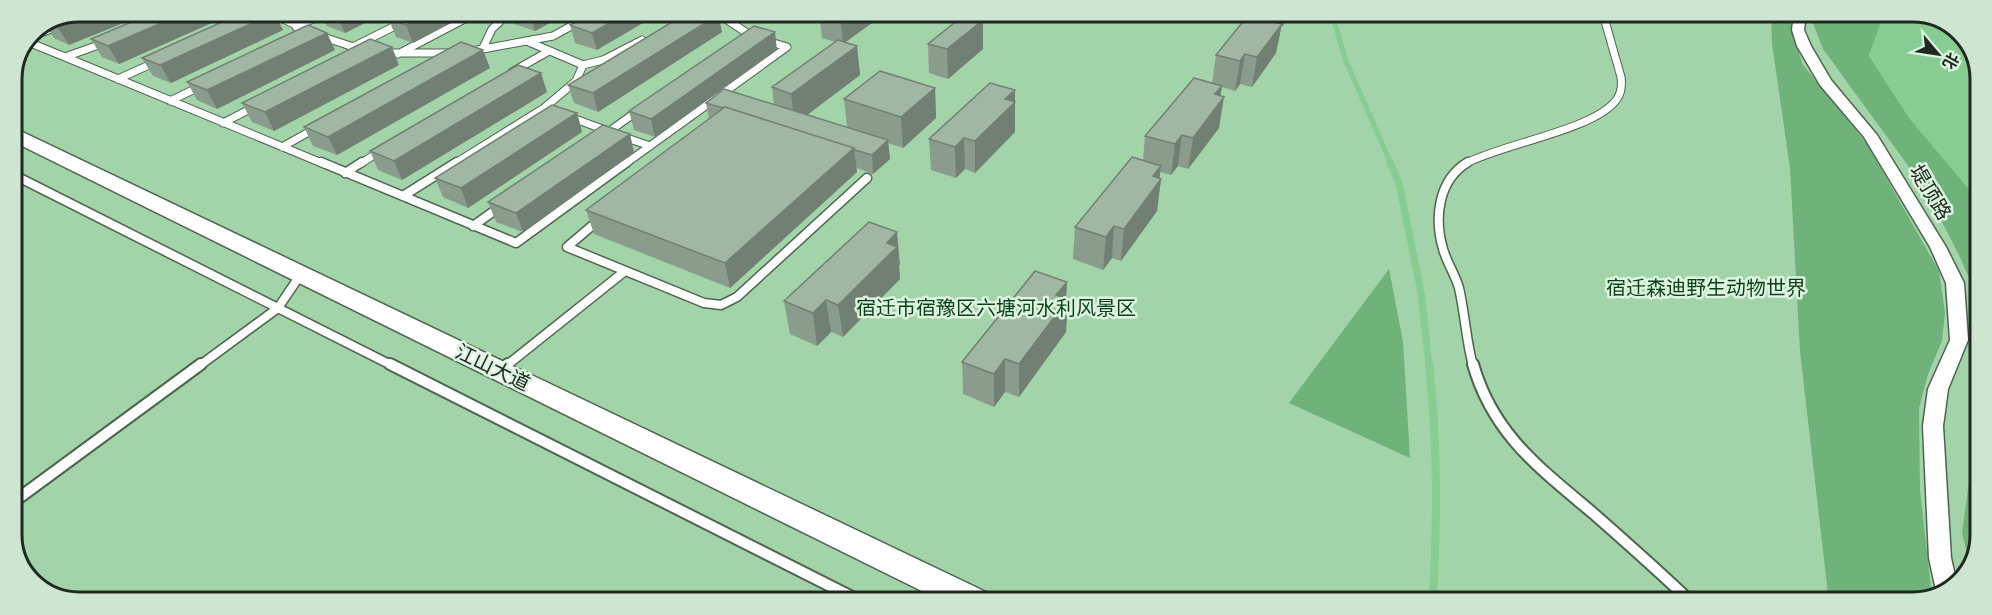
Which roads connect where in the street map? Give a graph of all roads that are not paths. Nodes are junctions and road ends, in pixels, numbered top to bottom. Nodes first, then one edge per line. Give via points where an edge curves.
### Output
1 (287, 22) edge
2 (306, 22) edge
3 (403, 22) edge
4 (457, 22) edge
5 (495, 22) edge
6 (579, 22) edge
7 (734, 22) edge
8 (1606, 22) edge
9 (1799, 22) edge
10 (296, 27) junction
11 (312, 33) junction
12 (747, 36) junction
13 (647, 37) edge
14 (117, 38) edge
15 (302, 38) edge
16 (529, 42) junction
17 (738, 42) edge
18 (35, 45) edge
19 (351, 48) junction
20 (482, 50) junction
21 (549, 51) junction
22 (378, 52) edge
23 (452, 53) junction
24 (170, 55) edge
25 (396, 55) junction
26 (357, 56) edge
27 (65, 57) junction
28 (432, 64) edge
29 (583, 65) junction
30 (508, 75) edge
31 (118, 79) junction
32 (210, 81) edge
33 (170, 100) junction
34 (264, 102) edge
35 (646, 106) edge
36 (544, 108) junction
37 (223, 123) junction
38 (322, 125) edge
39 (609, 132) junction
40 (22, 138) edge
41 (599, 138) edge
42 (282, 147) junction
43 (650, 147) junction
44 (385, 148) edge
45 (345, 172) junction
46 (867, 178) dead end
47 (22, 179) edge
48 (403, 196) junction
49 (512, 199) edge
50 (606, 214) edge
51 (473, 226) junction
52 (625, 271) junction
53 (301, 274) junction
54 (278, 308) junction
55 (500, 371) junction
56 (23, 495) edge
57 (1945, 582) edge
58 (842, 592) edge
59 (954, 592) edge
60 (1680, 592) edge

1 - 10 lane
2 - 10 lane
3 - 19 lane
4 - 25 lane
5 - 20 lane
6 - 16 lane via 553,36
7 - 12 lane
8 - 60 lane via 1622,86 1616,100 1576,126 1487,153 1458,168 1442,198 1439,234 1459,289 1480,386 1522,452
9 - 57 street, 堤顶路 via 1804,46 1825,82 1870,135 1938,247 1954,283 1959,340 1938,389 1933,426 1940,558
10 - 11 lane
11 - 15 lane
11 - 19 lane
12 - 17 lane
12 - 43 lane via 787,47
13 - 29 lane via 603,60
14 - 27 lane
16 - 20 lane
16 - 21 lane
18 - 27 lane
19 - 26 lane via 367,51
20 - 23 lane
21 - 29 lane
21 - 30 lane
22 - 25 lane
23 - 25 lane
23 - 28 lane
24 - 31 lane
27 - 31 lane
29 - 36 lane via 576,81
31 - 33 lane
32 - 33 lane
33 - 37 lane
34 - 37 lane
35 - 39 lane
36 - 39 lane
36 - 48 lane
37 - 42 lane
38 - 42 lane
39 - 41 lane
39 - 43 lane
40 - 53 main road, 江山大道
42 - 45 lane
43 - 51 lane via 516,243
44 - 45 lane
45 - 48 lane
46 - 52 lane via 721,305 704,303
47 - 54 lane
48 - 51 lane
49 - 51 lane
50 - 52 lane via 567,247
52 - 55 lane
53 - 54 lane
53 - 55 main road, 江山大道
54 - 56 lane
54 - 58 lane
55 - 59 main road, 江山大道

